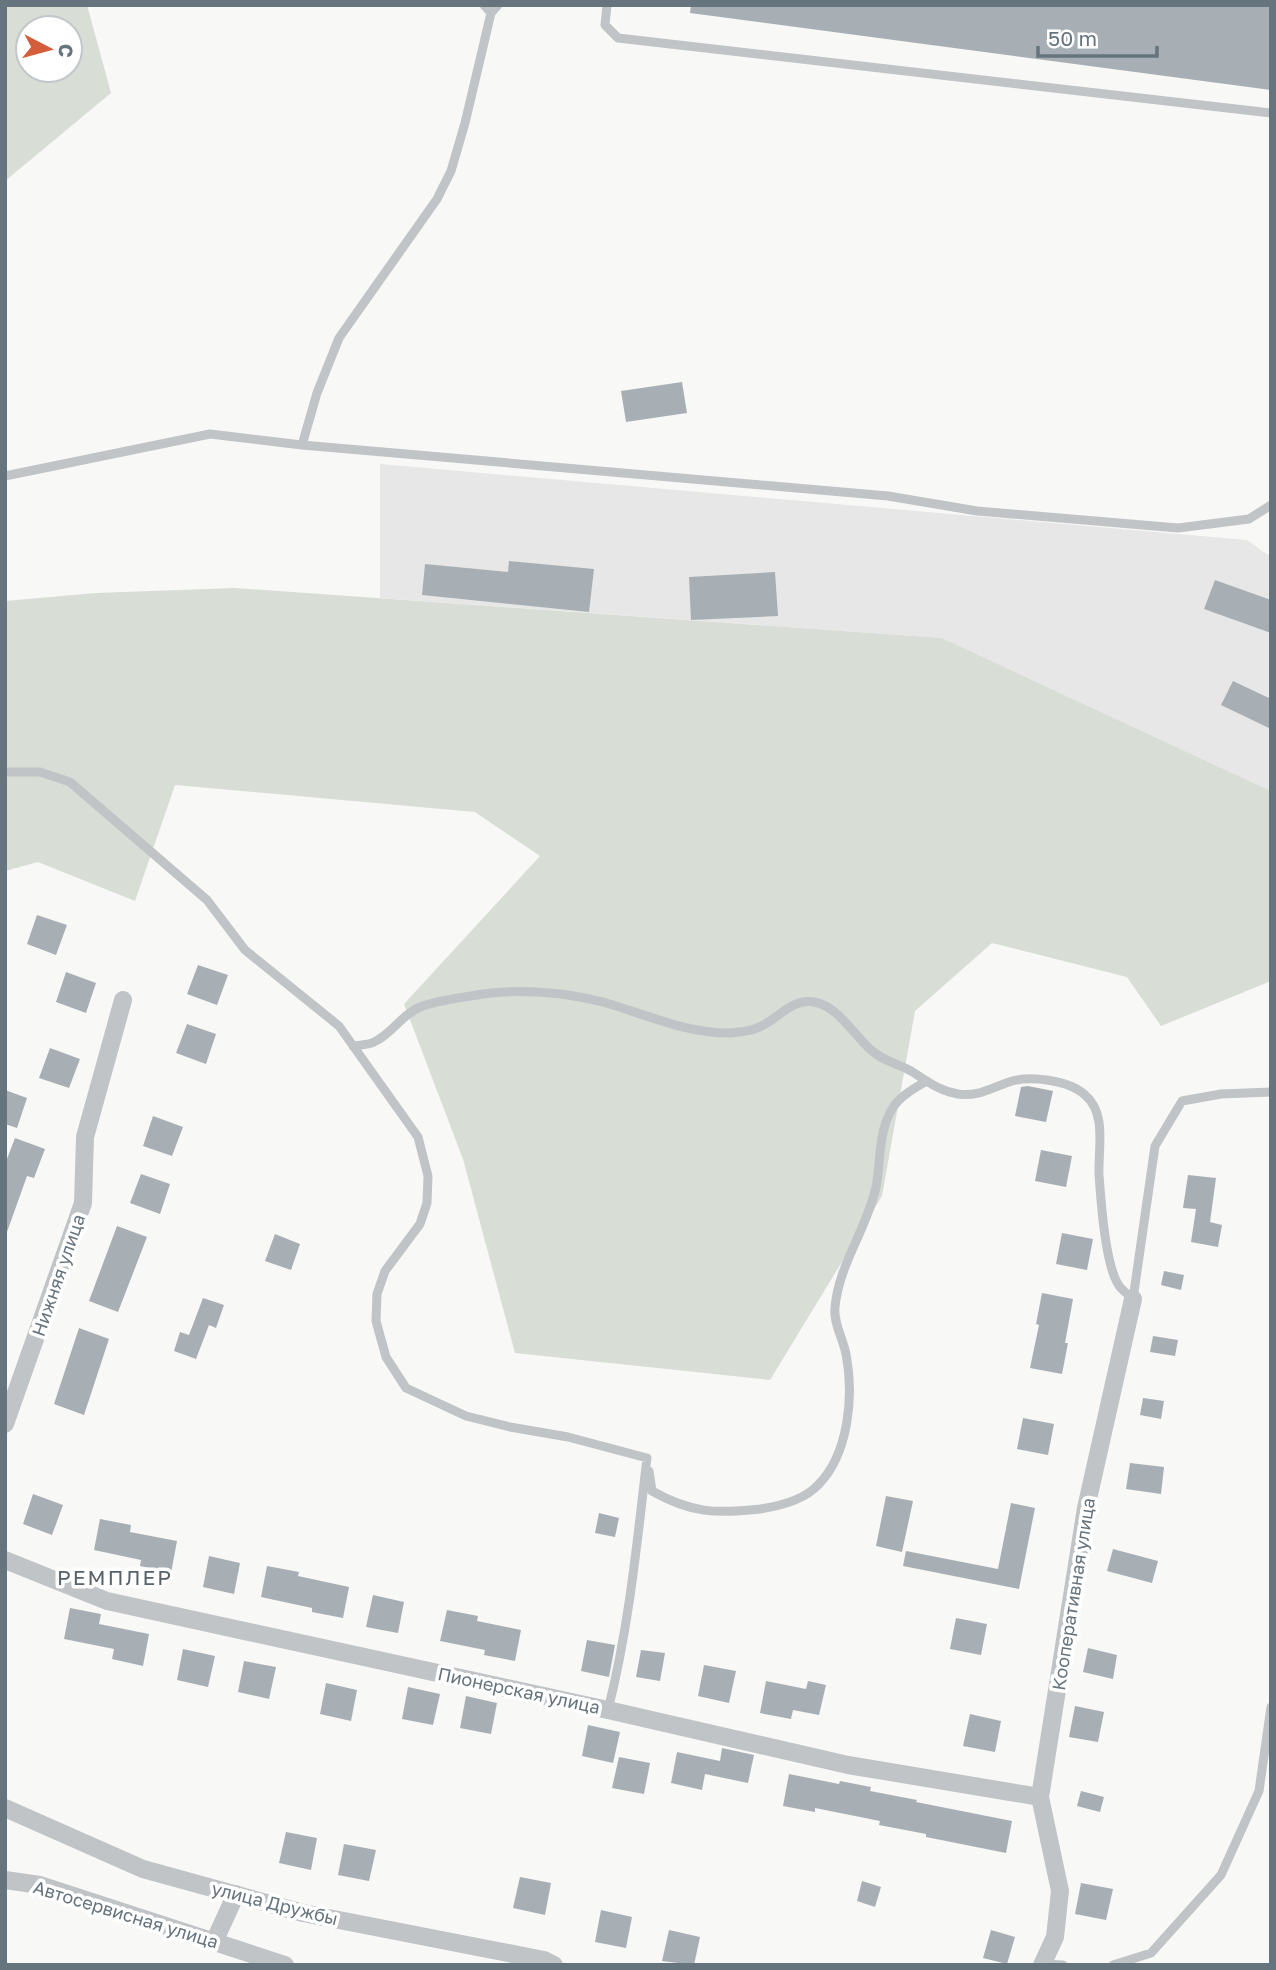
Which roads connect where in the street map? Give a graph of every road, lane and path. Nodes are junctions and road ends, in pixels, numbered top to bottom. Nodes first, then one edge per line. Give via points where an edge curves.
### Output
1 (484, 5) edge
2 (498, 5) edge
3 (607, 5) edge
4 (491, 13) junction
5 (1271, 113) edge
6 (302, 445) junction
7 (5, 476) edge
8 (1271, 505) edge
9 (5, 772) edge
10 (122, 1000) dead end
11 (353, 1046) junction
12 (925, 1082) junction
13 (1271, 1091) edge
14 (1133, 1299) junction
15 (5, 1424) edge
16 (647, 1458) junction
17 (5, 1560) edge
18 (1271, 1707) edge
19 (608, 1710) junction
20 (1040, 1797) junction
21 (5, 1808) edge
22 (5, 1880) edge
23 (236, 1894) junction
24 (214, 1942) junction
25 (1042, 1964) edge
26 (285, 1965) edge
27 (554, 1965) edge
28 (1063, 1965) edge
29 (1112, 1965) edge

1 - 4 lane
2 - 4 lane
3 - 5 lane via 605,25 618,38
4 - 6 lane via 451,172 339,338
6 - 7 lane via 210,434
6 - 8 lane via 888,496 977,511 1178,528 1249,519
9 - 11 lane via 40,772 70,782 207,900 245,950 339,1026
10 - 15 street, Нижняя улица via 85,1137 83,1203
11 - 12 lane via 379,1039 421,1006 502,992 565,995 685,1028 731,1032 757,1028 795,1004 814,1002 830,1009 870,1050
11 - 16 lane via 418,1137 428,1176 420,1224 385,1271 377,1294 376,1321 386,1357 407,1388 466,1416
12 - 14 lane via 944,1091 977,1095 1031,1079 1065,1084 1095,1104 1111,1271 1119,1287
12 - 16 lane via 893,1107 884,1129 871,1205 837,1290 834,1312 846,1354 848,1410 834,1464 823,1479 793,1502 763,1509 699,1510 675,1504 652,1490
13 - 14 lane via 1181,1101 1155,1146
14 - 20 street, Кооперативная улица via 1086,1508
16 - 19 lane via 620,1662
17 - 19 street, Пионерская улица via 107,1601
18 - 29 lane via 1259,1791 1221,1875 1151,1953
19 - 20 street, Пионерская улица via 848,1765
20 - 25 street, Кооперативная улица via 1060,1891 1055,1937
21 - 23 street, улица Дружбы via 143,1869
22 - 24 street, Автосервисная улица via 40,1885
23 - 24 street
23 - 27 street, улица Дружбы via 303,1913
24 - 26 street, Автосервисная улица
25 - 28 lane

